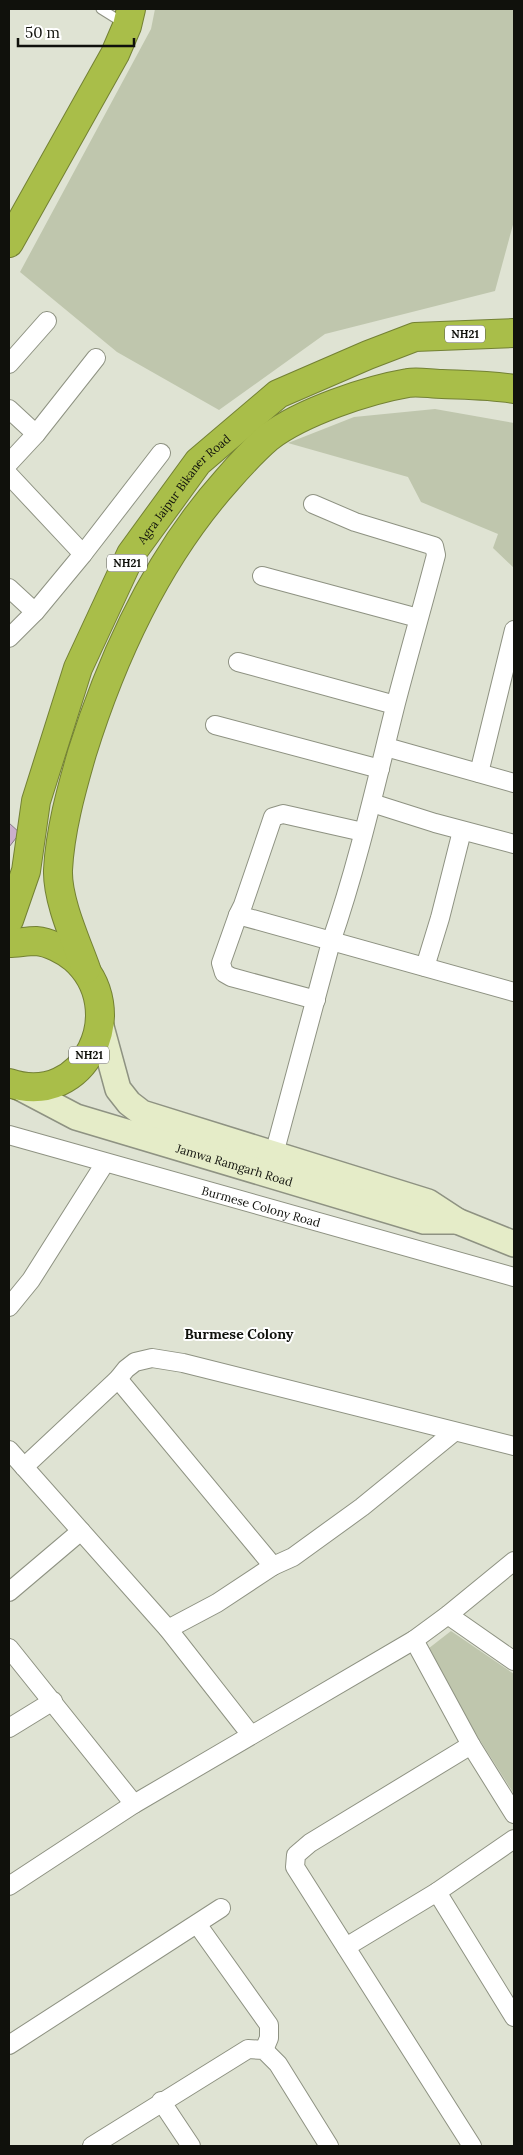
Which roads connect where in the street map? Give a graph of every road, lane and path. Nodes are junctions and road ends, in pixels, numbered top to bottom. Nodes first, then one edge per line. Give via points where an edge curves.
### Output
1 (117, 14) edge
2 (9, 214) edge
3 (9, 243) edge
4 (47, 321) dead end
5 (514, 333) edge
6 (96, 358) dead end
7 (9, 364) edge
8 (514, 389) edge
9 (9, 409) edge
10 (36, 434) junction
11 (161, 453) dead end
12 (9, 463) edge
13 (9, 475) edge
14 (313, 504) dead end
15 (83, 554) junction
16 (262, 576) dead end
17 (9, 588) edge
18 (35, 612) junction
19 (418, 618) junction
20 (514, 630) edge
21 (9, 638) edge
22 (238, 662) dead end
23 (396, 705) junction
24 (215, 725) dead end
25 (386, 747) junction
26 (380, 769) junction
27 (479, 773) junction
28 (514, 783) edge
29 (372, 803) junction
30 (462, 831) junction
31 (363, 832) junction
32 (514, 844) edge
33 (238, 915) junction
34 (9, 920) edge
35 (331, 942) junction
36 (9, 943) edge
37 (425, 967) junction
38 (86, 969) junction
39 (513, 988) edge
40 (316, 1000) junction
41 (100, 1023) junction
42 (14, 1085) edge
43 (9, 1135) edge
44 (274, 1154) junction
45 (105, 1163) junction
46 (458, 1221) junction
47 (514, 1244) edge
48 (514, 1277) edge
49 (9, 1307) edge
50 (118, 1379) junction
51 (454, 1432) junction
52 (514, 1446) edge
53 (9, 1450) edge
54 (24, 1467) junction
55 (81, 1531) junction
56 (513, 1563) edge
57 (274, 1566) junction
58 (9, 1592) edge
59 (448, 1614) junction
60 (168, 1630) junction
61 (414, 1640) junction
62 (9, 1648) edge
63 (514, 1661) edge
64 (53, 1701) junction
65 (9, 1728) edge
66 (251, 1735) junction
67 (471, 1746) junction
68 (134, 1804) junction
69 (514, 1814) edge
70 (514, 1839) edge
71 (9, 1886) edge
72 (437, 1892) junction
73 (221, 1908) dead end
74 (197, 1924) junction
75 (346, 1947) junction
76 (514, 2017) edge
77 (9, 2045) edge
78 (264, 2050) junction
79 (161, 2101) junction
80 (92, 2146) edge
81 (191, 2146) edge
82 (329, 2146) edge
83 (472, 2146) edge

1 - 2 highway
1 - 3 highway via 110,62
4 - 7 street
5 - 34 highway, Agra Jaipur Bikaner Road / NH21 via 415,336 368,355 278,394 198,462 131,554 78,668 36,801 26,870
6 - 10 street
8 - 38 highway, Agra Jaipur Bikaner Road / NH21 via 409,382 325,408 296,421 270,437 243,462 178,540 113,662 72,788 58,872 65,910
9 - 10 street
10 - 12 street
11 - 15 street
13 - 15 street
14 - 19 street via 355,522 434,546 436,556
15 - 18 street
16 - 19 street
17 - 18 street
18 - 21 street
19 - 23 street
20 - 27 street
22 - 23 street
23 - 25 street
24 - 26 street
25 - 26 street
25 - 27 street
26 - 29 street
27 - 28 street
29 - 30 street
29 - 31 street
30 - 32 street
30 - 37 street
31 - 33 street via 283,814 273,817
31 - 35 street
33 - 35 street
33 - 40 street via 221,962 224,974
35 - 37 street
35 - 40 street
36 - 38 highway, NH21 via 37,941 64,950
37 - 39 street
38 - 41 highway, NH21 via 98,994
40 - 44 street
41 - 42 highway, NH21 via 91,1052 75,1072 48,1087
41 - 44 main road, Jamwa Ramgarh Road via 118,1089 142,1113
42 - 46 main road, Jamwa Ramgarh Road via 76,1117 128,1134 424,1221
43 - 45 street, Burmese Colony Road
44 - 46 main road, Jamwa Ramgarh Road via 428,1202
45 - 48 street, Burmese Colony Road
45 - 49 street via 31,1280
46 - 47 main road, Jamwa Ramgarh Road
50 - 51 street via 135,1362 152,1358 244,1377
50 - 54 street
50 - 57 street
51 - 52 street
51 - 57 street via 362,1507
53 - 54 street
54 - 55 street
55 - 58 street
55 - 60 street
56 - 59 street
57 - 60 street
59 - 61 street
59 - 63 street
60 - 66 street
61 - 66 street
61 - 67 street
62 - 64 street
64 - 65 street
64 - 68 street
66 - 68 street
67 - 69 street
67 - 75 street via 310,1843 296,1855 295,1867
68 - 71 street
70 - 72 street
72 - 75 street
72 - 76 street
73 - 74 street
74 - 77 street
74 - 78 street via 269,2025 269,2038
75 - 83 street
78 - 79 street via 248,2048
78 - 82 street via 278,2064
79 - 80 street
79 - 81 street

